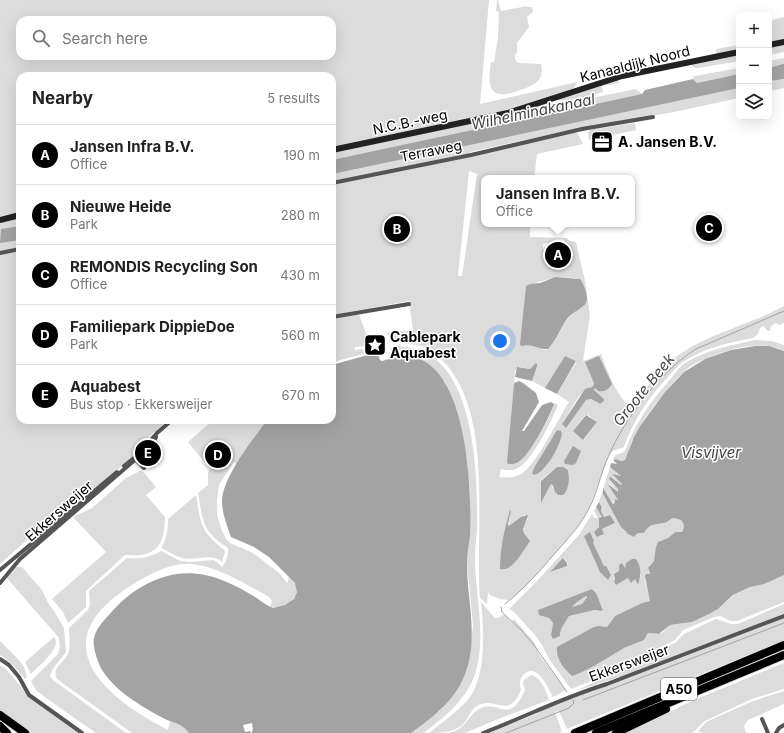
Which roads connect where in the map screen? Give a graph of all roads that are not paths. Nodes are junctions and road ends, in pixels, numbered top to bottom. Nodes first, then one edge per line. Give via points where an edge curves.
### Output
1 (784, 42) edge
2 (772, 44) edge
3 (736, 53) edge
4 (538, 104) joint
5 (652, 117) dead end
6 (336, 149) edge
7 (336, 182) edge
8 (16, 217) edge
9 (0, 220) edge
10 (16, 250) edge
11 (0, 253) edge
12 (408, 304) dead end
13 (336, 316) edge
14 (167, 424) edge
15 (159, 431) junction
16 (139, 456) junction
17 (144, 468) dead end
18 (0, 570) edge
19 (0, 583) edge
20 (784, 616) edge
21 (784, 646) edge
22 (784, 655) edge
23 (0, 659) edge
24 (737, 674) junction
25 (0, 716) edge
26 (762, 719) dead end
27 (784, 725) edge
28 (0, 726) edge
29 (7, 733) edge
30 (25, 733) edge
31 (82, 733) edge
32 (483, 733) edge
33 (575, 733) edge
34 (596, 733) edge
35 (616, 733) edge
36 (768, 733) edge
37 (776, 733) edge

1 - 2 street
3 - 4 street, Kanaaldijk Noord via 622,76
4 - 6 street, N.C.B.-weg via 508,113
5 - 7 street, Terraweg via 582,129
8 - 9 street
10 - 11 street
12 - 13 street
14 - 15 street, Ekkersweijer
15 - 16 street, Ekkersweijer via 153,443
15 - 16 street, Ekkersweijer via 142,445
16 - 17 street
16 - 18 street, Ekkersweijer
16 - 19 street, Ekkersweijer via 20,559
20 - 32 street, Ekkersweijer via 577,693
21 - 33 highway, A50
22 - 24 highway, A50
23 - 31 street via 19,676 29,695
24 - 34 highway, A50
24 - 35 highway
25 - 30 highway
26 - 36 street
27 - 37 street
28 - 29 highway

